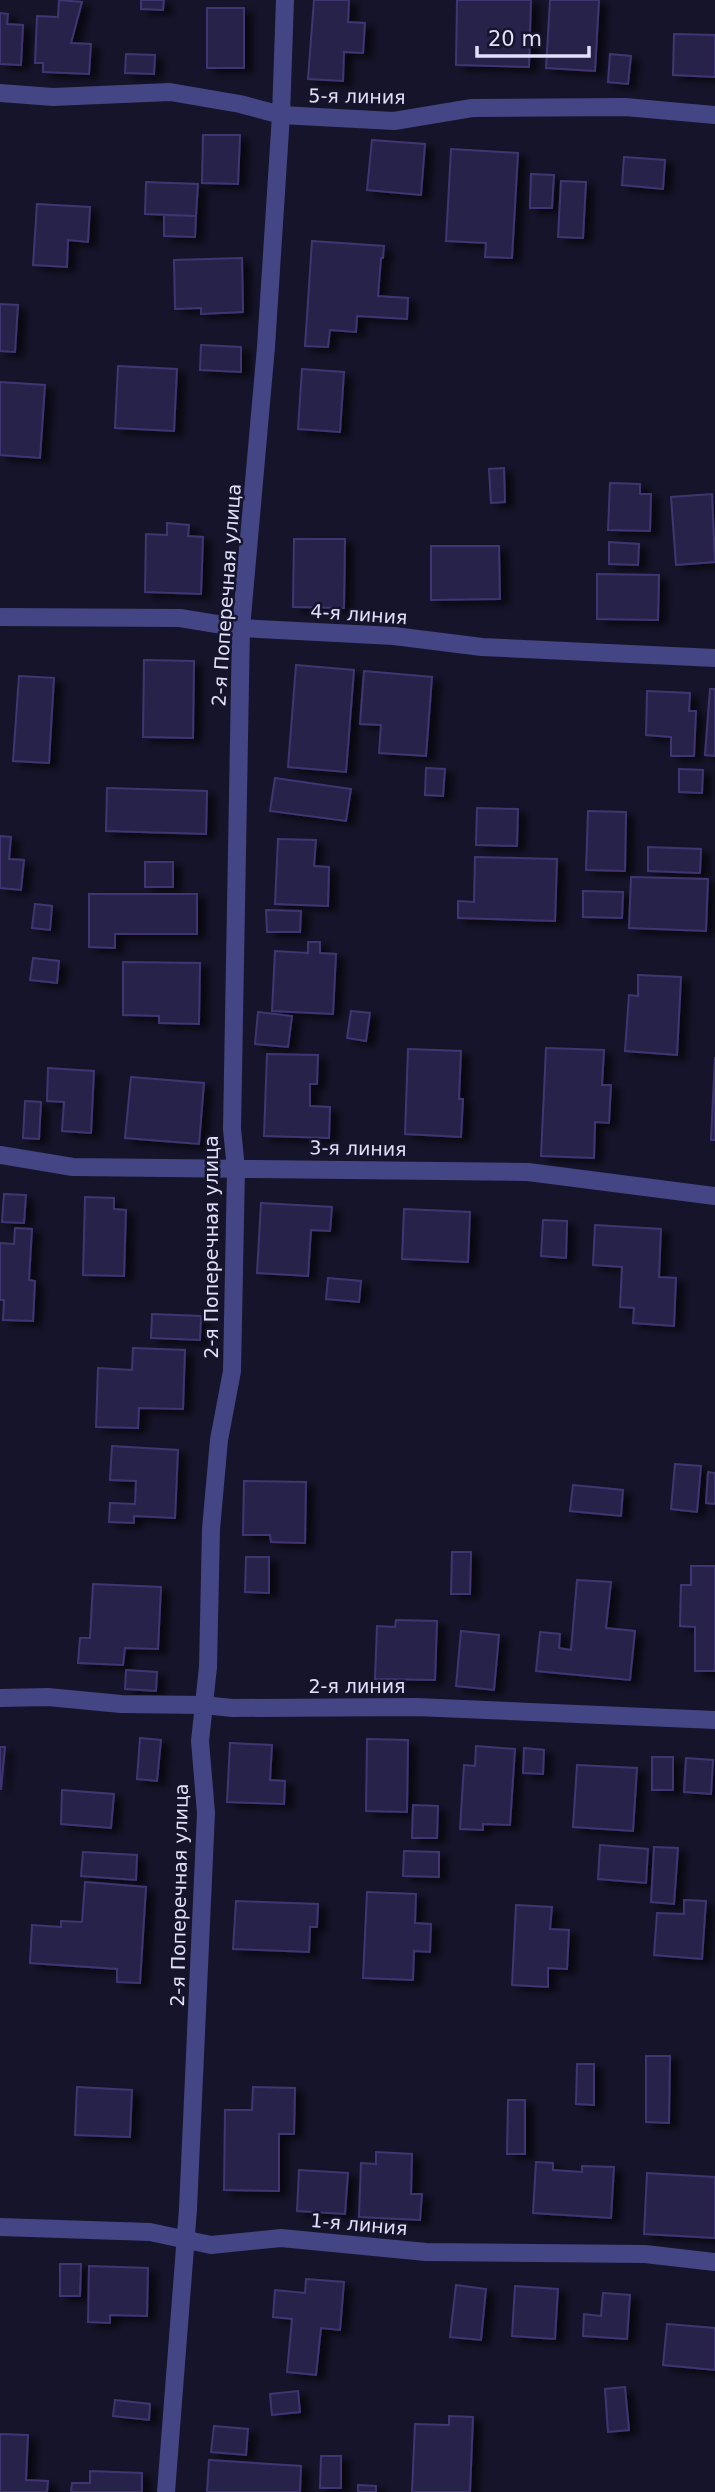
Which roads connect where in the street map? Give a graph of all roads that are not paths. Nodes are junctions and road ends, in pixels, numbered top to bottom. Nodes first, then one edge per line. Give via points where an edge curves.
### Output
1 (285, 0) edge
2 (0, 93) edge
3 (281, 115) junction
4 (715, 115) edge
5 (0, 617) edge
6 (241, 628) junction
7 (715, 658) edge
8 (0, 1155) edge
9 (236, 1169) junction
10 (715, 1196) edge
11 (0, 1698) edge
12 (204, 1705) junction
13 (715, 1720) edge
14 (0, 2227) edge
15 (184, 2240) junction
16 (715, 2262) edge
17 (166, 2492) edge

1 - 3 street, 2-я Поперечная улица
2 - 3 street, 5-я линия via 53,97 170,92
3 - 4 street, 5-я линия via 394,121 472,108 611,107
3 - 6 street, 2-я Поперечная улица
5 - 6 street, 4-я линия via 180,618
6 - 7 street, 4-я линия via 394,636 482,648
6 - 9 street, 2-я Поперечная улица via 232,1129
8 - 9 street, 3-я линия via 73,1167
9 - 10 street, 3-я линия via 528,1172
9 - 12 street, 2-я Поперечная улица via 232,1371 219,1440 211,1529
11 - 12 street, 2-я линия
12 - 13 street, 2-я линия via 416,1707
12 - 15 street, 2-я Поперечная улица via 200,1741 206,1813
14 - 15 street, 1-я линия via 150,2232
15 - 16 street, 1-я линия via 211,2245 281,2238 426,2252 645,2254
15 - 17 street, 2-я Поперечная улица

